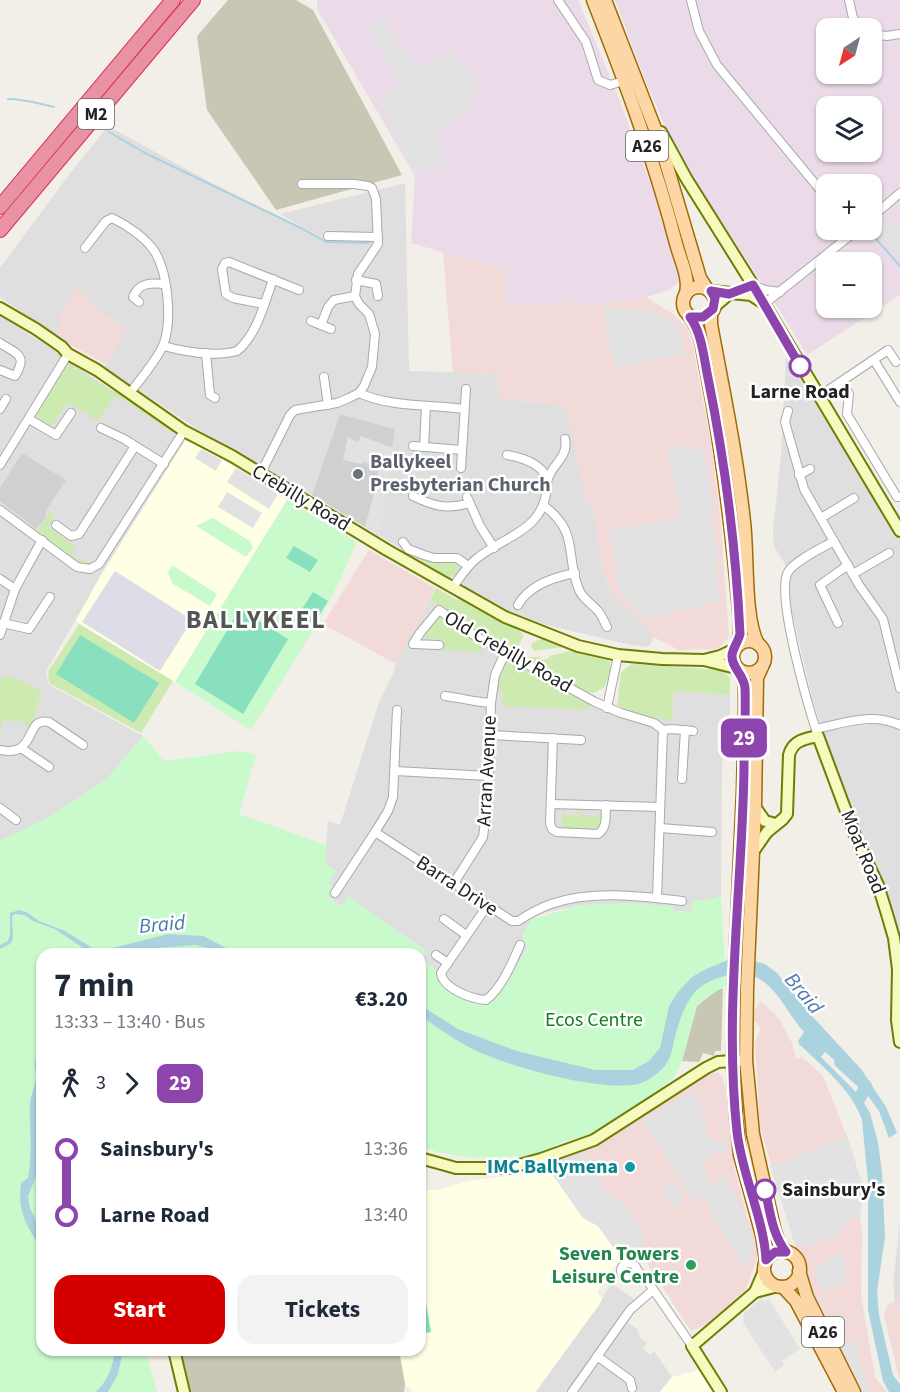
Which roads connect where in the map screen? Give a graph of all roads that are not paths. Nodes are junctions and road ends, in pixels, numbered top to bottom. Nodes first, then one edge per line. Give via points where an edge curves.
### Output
1 (165, 0) edge
2 (173, 0) edge
3 (193, 0) edge
4 (202, 0) edge
5 (558, 0) edge
6 (592, 0) edge
7 (605, 0) edge
8 (691, 0) edge
9 (849, 0) edge
10 (853, 18) edge
11 (900, 34) edge
12 (882, 35) edge
13 (630, 79) junction
14 (110, 98) junction
15 (648, 111) junction
16 (57, 138) junction
17 (302, 184) dead end
18 (816, 185) edge
19 (900, 193) edge
20 (0, 207) edge
21 (882, 208) edge
22 (0, 230) edge
23 (328, 236) dead end
24 (378, 237) junction
25 (843, 240) edge
26 (85, 248) dead end
27 (273, 279) junction
28 (356, 280) junction
29 (165, 284) junction
30 (753, 285) junction
31 (299, 290) dead end
32 (709, 290) junction
33 (780, 292) junction
34 (732, 294) junction
35 (355, 296) junction
36 (378, 296) dead end
37 (685, 296) junction
38 (139, 302) dead end
39 (763, 303) junction
40 (264, 304) junction
41 (0, 308) edge
42 (712, 310) junction
43 (690, 317) junction
44 (311, 321) dead end
45 (321, 325) junction
46 (331, 329) dead end
47 (0, 343) edge
48 (164, 346) junction
49 (206, 353) junction
50 (68, 354) junction
51 (874, 360) junction
52 (896, 362) dead end
53 (0, 370) edge
54 (324, 377) dead end
55 (841, 382) junction
56 (465, 389) dead end
57 (130, 393) junction
58 (359, 393) junction
59 (818, 397) junction
60 (214, 398) dead end
61 (6, 399) dead end
62 (900, 402) edge
63 (328, 405) junction
64 (426, 406) junction
65 (0, 409) edge
66 (464, 409) junction
67 (788, 411) dead end
68 (71, 413) dead end
69 (29, 419) junction
70 (100, 428) dead end
71 (184, 430) junction
72 (565, 439) dead end
73 (135, 446) junction
74 (412, 446) dead end
75 (424, 447) junction
76 (462, 450) junction
77 (3, 452) edge
78 (507, 455) dead end
79 (164, 464) junction
80 (0, 465) edge
81 (462, 468) dead end
82 (810, 469) dead end
83 (261, 473) junction
84 (799, 475) junction
85 (548, 479) junction
86 (412, 496) dead end
87 (900, 497) edge
88 (854, 498) dead end
89 (544, 506) junction
90 (0, 510) edge
91 (821, 518) junction
92 (56, 525) dead end
93 (900, 531) edge
94 (42, 540) junction
95 (834, 541) junction
96 (403, 542) dead end
97 (494, 548) junction
98 (889, 554) dead end
99 (848, 565) junction
100 (468, 566) junction
101 (575, 573) junction
102 (853, 574) junction
103 (0, 579) edge
104 (452, 588) junction
105 (15, 590) junction
106 (50, 597) dead end
107 (518, 605) dead end
108 (3, 623) junction
109 (838, 623) dead end
110 (607, 627) dead end
111 (0, 635) edge
112 (758, 644) junction
113 (439, 645) dead end
114 (736, 647) junction
115 (505, 653) junction
116 (618, 655) junction
117 (704, 660) junction
118 (762, 667) junction
119 (738, 670) junction
120 (900, 688) edge
121 (445, 696) dead end
122 (491, 703) junction
123 (607, 708) junction
124 (397, 710) dead end
125 (900, 725) edge
126 (663, 730) junction
127 (817, 733) junction
128 (490, 735) junction
129 (554, 738) junction
130 (581, 740) dead end
131 (83, 745) dead end
132 (21, 748) junction
133 (0, 750) edge
134 (49, 767) dead end
135 (395, 771) junction
136 (489, 776) junction
137 (682, 779) dead end
138 (551, 804) junction
139 (606, 806) junction
140 (660, 807) junction
141 (755, 807) junction
142 (0, 808) edge
143 (16, 820) dead end
144 (775, 824) junction
145 (660, 828) junction
146 (375, 832) junction
147 (712, 832) dead end
148 (753, 852) junction
149 (453, 884) junction
150 (335, 892) dead end
151 (657, 898) junction
152 (682, 901) dead end
153 (487, 906) junction
154 (444, 919) dead end
155 (466, 935) junction
156 (520, 945) dead end
157 (742, 950) junction
158 (436, 956) dead end
159 (448, 963) junction
160 (900, 1042) edge
161 (746, 1060) junction
162 (733, 1061) junction
163 (718, 1062) junction
164 (734, 1079) junction
165 (426, 1160) edge
166 (786, 1252) junction
167 (765, 1266) junction
168 (636, 1269) junction
169 (800, 1270) junction
170 (631, 1279) junction
171 (780, 1286) junction
172 (651, 1288) junction
173 (755, 1292) junction
174 (692, 1346) junction
175 (175, 1356) edge
176 (597, 1356) junction
177 (632, 1388) dead end
178 (184, 1392) edge
179 (572, 1392) edge
180 (721, 1392) edge
181 (844, 1392) edge
182 (854, 1392) edge

1 - 16 highway, M2
2 - 16 highway, M2
3 - 14 highway, M2
4 - 14 highway, M2
5 - 13 street via 583,37 598,80 610,85
6 - 13 main road, A26
7 - 13 main road, A26
8 - 18 street via 699,31 715,63
9 - 10 street
11 - 12 street
13 - 15 main road, A26
13 - 37 main road, A26 via 672,227 686,283
14 - 22 highway, M2
15 - 30 street
15 - 32 main road, A26 via 700,278
16 - 20 highway, M2
17 - 24 street via 372,188
19 - 21 street
23 - 24 street
24 - 28 street via 373,254
25 - 33 street
26 - 29 street via 106,221 115,219 150,246 159,260
27 - 31 street
27 - 40 street
27 - 40 street via 229,262 223,266 226,294
28 - 35 street
28 - 36 street via 376,284
29 - 38 street via 150,283 139,288 133,297
29 - 48 street via 168,315
30 - 33 street
30 - 34 street
30 - 39 street
32 - 34 street
32 - 37 main road via 693,289
32 - 42 main road, A26 via 715,298
33 - 39 street
34 - 39 street via 751,295
34 - 42 street
35 - 45 street via 334,300
35 - 58 street via 369,315 375,334 372,368
37 - 43 main road, A26 via 683,310
39 - 59 street
40 - 49 street via 250,337 239,350
41 - 50 street, Crebilly Road
42 - 43 main road via 699,318
42 - 112 main road, A26 via 711,324 745,525 750,623
43 - 114 main road, A26 via 698,331 727,496 740,622
44 - 45 street
45 - 46 street
47 - 53 street via 22,360 15,376
48 - 49 street
48 - 57 street
49 - 60 street via 208,387
50 - 57 street, Crebilly Road
50 - 69 street
51 - 52 street via 888,350
51 - 55 street
51 - 62 street
54 - 63 street
55 - 59 street
55 - 87 street via 849,394 847,414
56 - 66 street
57 - 71 street, Crebilly Road
58 - 63 street
58 - 64 street via 374,400
59 - 93 street
61 - 65 street
63 - 83 street via 296,410 290,415
64 - 66 street
64 - 75 street
66 - 76 street
67 - 84 street via 785,422
68 - 69 street via 56,435
69 - 77 street
70 - 73 street
71 - 79 street
71 - 83 street, Crebilly Road
72 - 85 street via 566,448
73 - 79 street
73 - 92 street via 79,534 71,536
74 - 75 street
75 - 76 street
76 - 81 street
77 - 80 street
78 - 85 street via 534,464
79 - 94 street via 95,567 77,567
82 - 84 street
83 - 104 street, Crebilly Road
84 - 91 street
85 - 89 street
86 - 97 street via 442,508 468,500
88 - 91 street
89 - 97 street via 527,527
89 - 101 street via 566,533
90 - 94 street
91 - 95 street
94 - 105 street
95 - 99 street
95 - 127 street, Moat Road via 791,568 784,588
96 - 100 street via 408,549 424,555 457,558
97 - 100 street
98 - 102 street
99 - 102 street
99 - 109 street via 819,585
100 - 104 street
101 - 107 street via 542,583
101 - 110 street via 580,591
102 - 120 street via 886,626
103 - 105 street
104 - 116 street, Crebilly Road via 539,632
105 - 108 street
106 - 108 street via 30,629
108 - 111 street
112 - 114 main road via 748,641
112 - 118 main road, A26 via 765,657
113 - 115 street, Old Crebilly Road via 413,644 439,610
114 - 117 street, Crebilly Road
114 - 119 main road, A26 via 732,660
115 - 122 street, Arran Avenue via 495,675
115 - 123 street, Old Crebilly Road
116 - 117 street, Crebilly Road
116 - 123 street
117 - 119 street, Crebilly Road
118 - 119 main road via 754,673
118 - 141 main road, A26 via 757,678
119 - 157 main road, A26 via 745,685
121 - 122 street
122 - 128 street, Arran Avenue
123 - 126 street via 654,723
124 - 135 street
125 - 127 street via 873,718
126 - 137 street via 689,730
126 - 140 street
127 - 144 street via 797,742 789,752 787,812
127 - 160 street, Moat Road via 855,838 878,885 894,938
128 - 129 street
128 - 136 street, Arran Avenue
129 - 130 street
129 - 138 street
131 - 132 street via 43,721
132 - 133 street via 14,752
132 - 134 street
135 - 136 street
135 - 146 street via 391,803
136 - 149 street, Arran Avenue via 483,837
138 - 139 street
138 - 139 street via 550,823 554,831 594,835 604,827
139 - 140 street
140 - 145 street
141 - 144 street via 765,821
141 - 148 main road, A26
142 - 143 street
144 - 148 street
145 - 147 street
145 - 151 street
146 - 149 street, Barra Drive
146 - 150 street
148 - 157 main road, A26
149 - 153 street, Barra Drive
151 - 152 street, Barra Drive
151 - 153 street, Barra Drive via 574,898 552,903 515,922
153 - 155 street
154 - 155 street
155 - 159 street
156 - 159 street via 511,966 486,1000 454,989 444,981 440,975
157 - 161 main road, A26 via 747,988
157 - 162 main road, A26 via 734,986
158 - 159 street
161 - 162 street
161 - 166 main road, A26 via 753,1134 774,1228
162 - 163 street
162 - 164 main road, A26
163 - 164 street
163 - 165 street via 594,1140 541,1159 508,1168 456,1168
164 - 167 main road, A26 via 740,1155 762,1235
166 - 167 main road via 775,1252
166 - 169 main road, A26 via 795,1257
167 - 171 main road, A26 via 769,1281
167 - 173 street
168 - 170 street
168 - 170 street via 631,1264 622,1268 624,1277
168 - 172 street
169 - 171 main road via 792,1283
169 - 182 main road, A26 via 807,1297
170 - 172 street
171 - 173 street
171 - 181 main road, A26 via 796,1300
172 - 174 street
172 - 176 street
173 - 174 street
174 - 180 street
175 - 178 street
176 - 177 street via 630,1380
176 - 179 street

